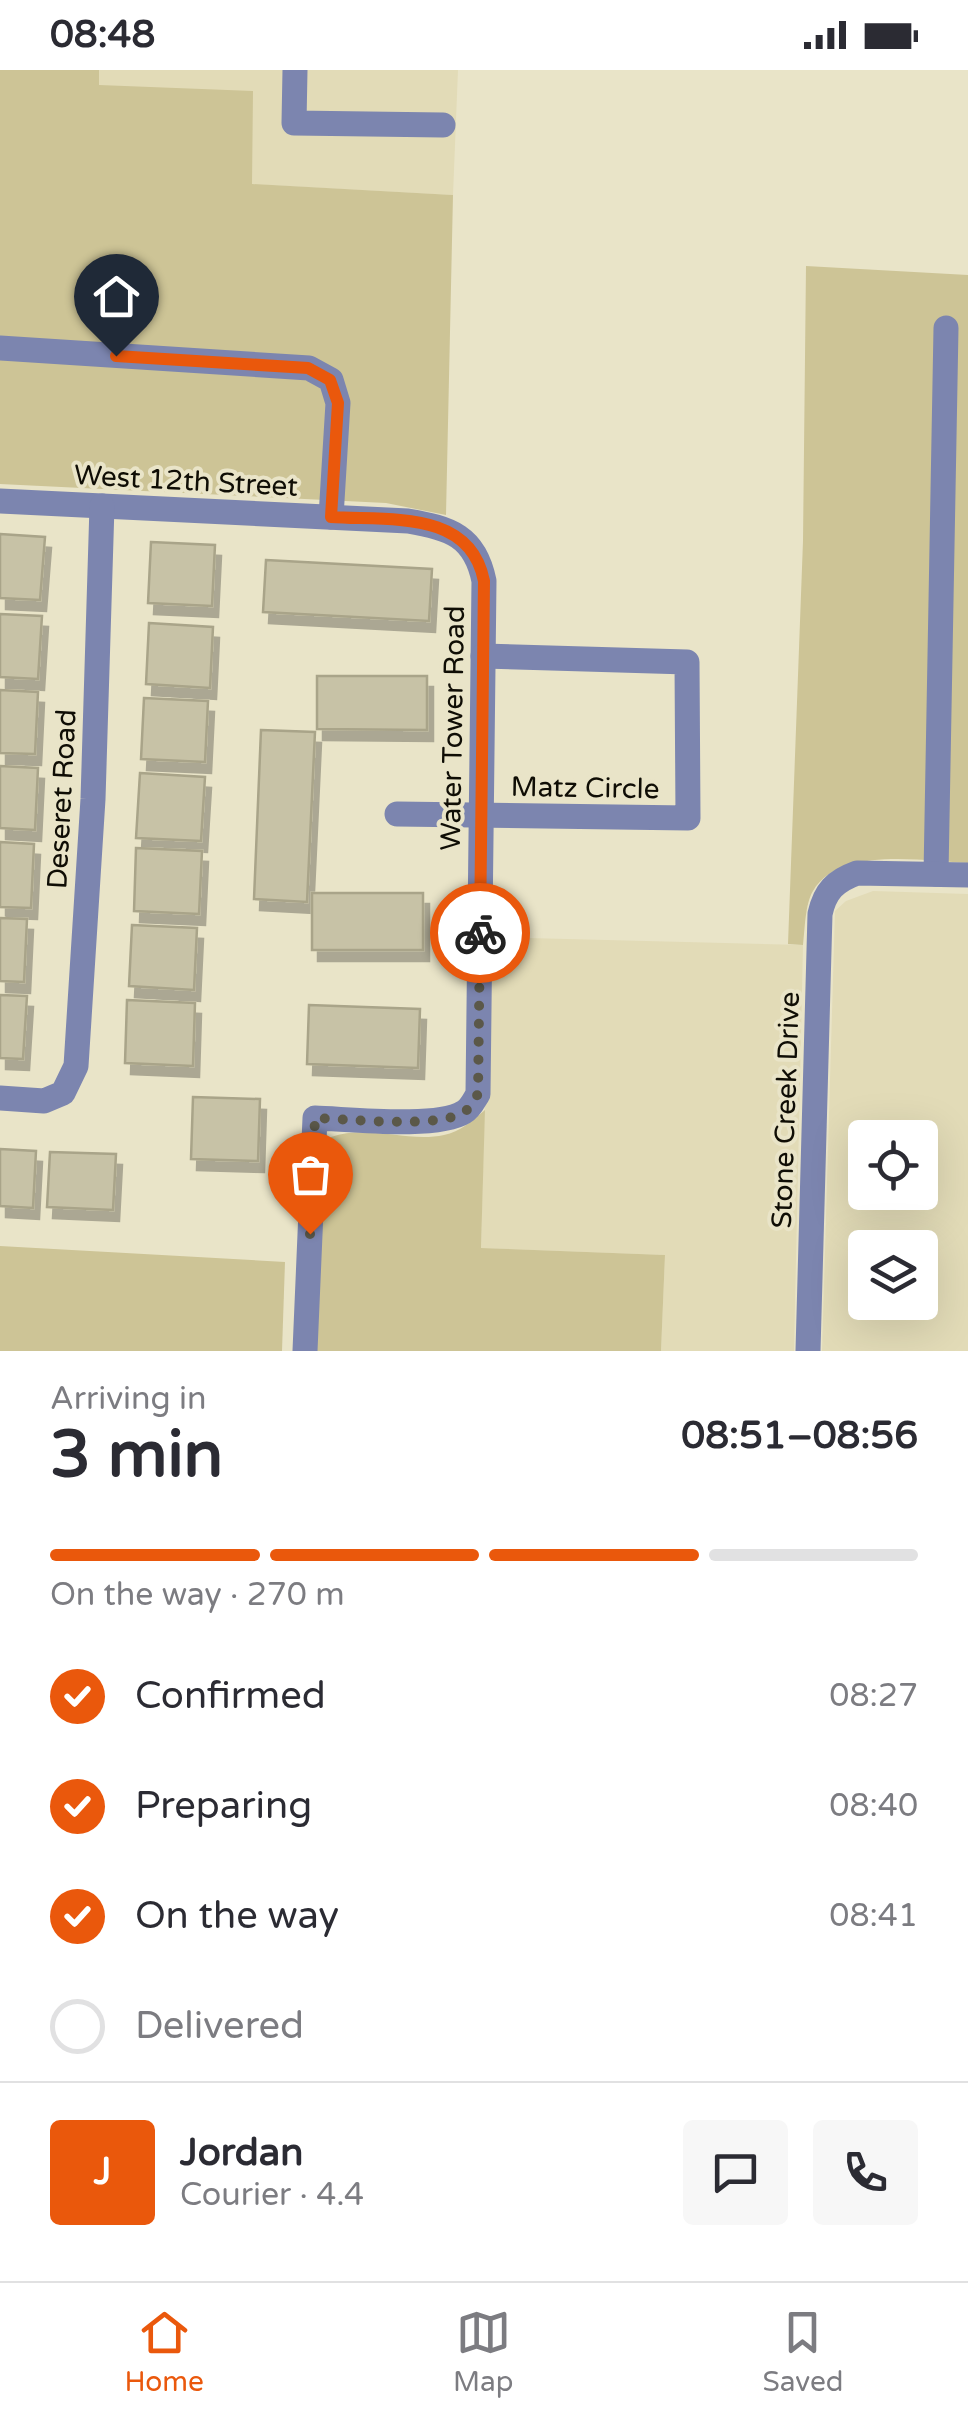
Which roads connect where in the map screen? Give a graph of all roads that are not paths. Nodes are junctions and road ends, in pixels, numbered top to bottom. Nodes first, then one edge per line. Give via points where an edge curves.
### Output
1 (295, 70) edge
2 (444, 125) dead end
3 (946, 328) dead end
4 (0, 348) edge
5 (0, 501) edge
6 (102, 506) junction
7 (331, 517) junction
8 (369, 519) joint
9 (942, 567) junction
10 (968, 567) edge
11 (483, 656) junction
12 (396, 814) dead end
13 (481, 816) junction
14 (936, 874) junction
15 (968, 875) edge
16 (0, 1098) edge
17 (305, 1351) edge
18 (808, 1351) edge

1 - 2 street via 294,123
3 - 9 street
4 - 7 street via 308,368 330,380 338,403
5 - 6 street, West 12th Street
6 - 7 street, West 12th Street
6 - 16 street, Deseret Road via 76,1066 63,1093 44,1101
7 - 8 street, West 12th Street
8 - 11 street, Water Tower Road via 438,526 471,547 484,581
9 - 10 street
9 - 14 street
11 - 13 street, Water Tower Road
11 - 13 street, Matz Circle via 687,662 688,818
12 - 13 street
13 - 17 street, Water Tower Road via 478,1094 468,1110 450,1118 315,1118
14 - 15 street
14 - 18 street, Stone Creek Drive via 870,872 842,879 824,894

